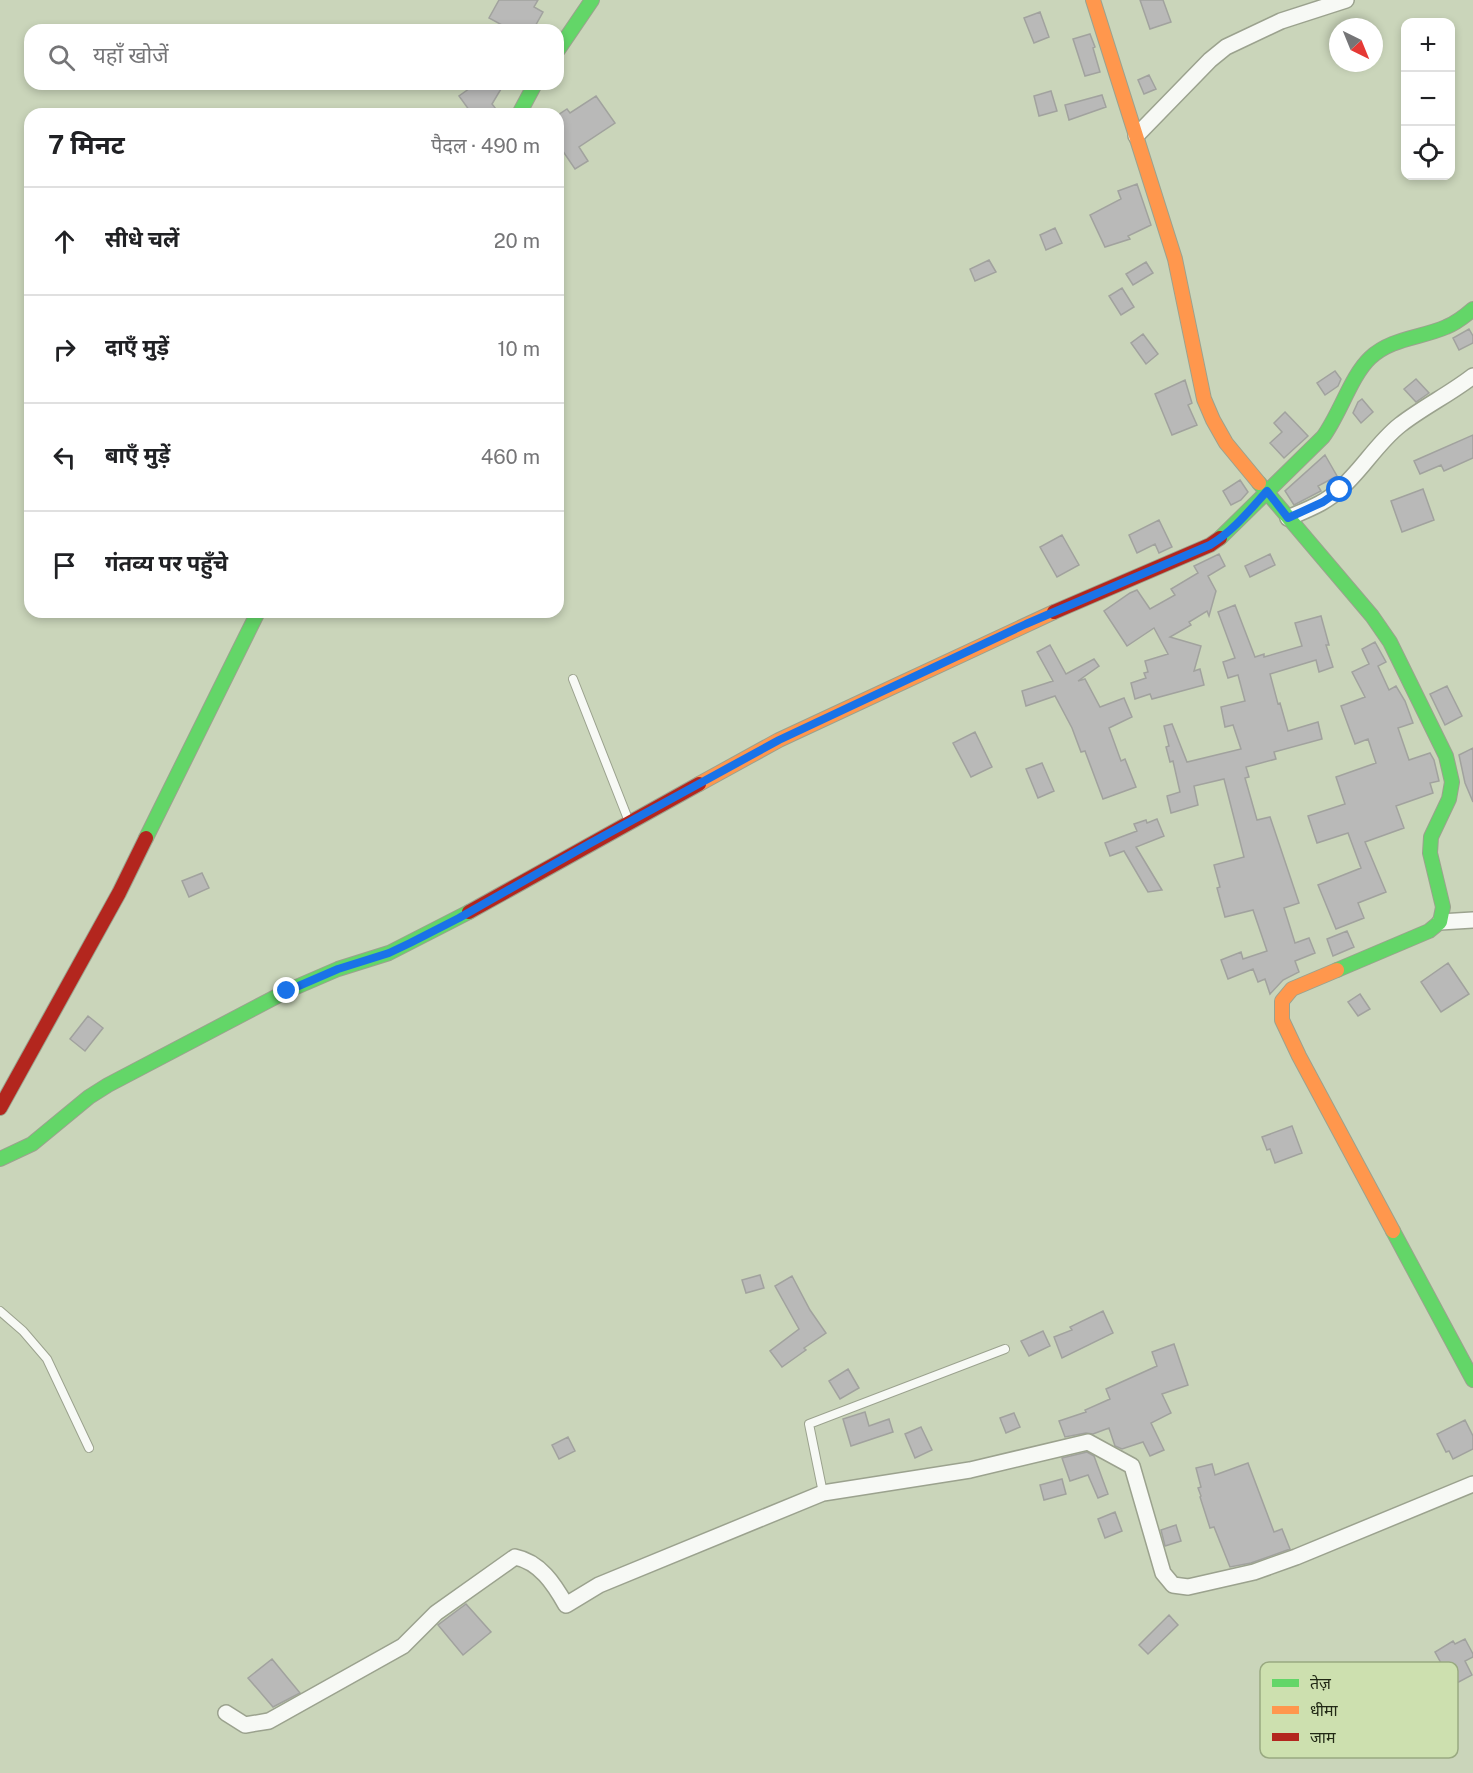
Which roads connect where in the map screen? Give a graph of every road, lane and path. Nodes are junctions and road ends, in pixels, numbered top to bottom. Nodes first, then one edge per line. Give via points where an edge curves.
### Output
1 (592, 0) edge
2 (1093, 0) edge
3 (1346, 0) edge
4 (564, 41) edge
5 (532, 90) edge
6 (522, 108) edge
7 (1136, 136) junction
8 (1473, 309) edge
9 (1473, 376) edge
10 (1267, 491) junction
11 (1288, 518) junction
12 (255, 618) edge
13 (573, 678) dead end
14 (629, 822) junction
15 (1473, 920) edge
16 (1440, 922) junction
17 (0, 1108) edge
18 (0, 1159) edge
19 (0, 1311) edge
20 (1005, 1349) dead end
21 (1473, 1380) edge
22 (89, 1448) dead end
23 (1473, 1484) edge
24 (823, 1493) junction
25 (226, 1713) dead end

1 - 4 street
2 - 7 street
3 - 7 street via 1281,21 1226,47
5 - 6 street
7 - 10 street via 1175,259 1204,399 1226,443
8 - 10 street via 1457,322 1400,341 1370,357 1319,443
9 - 11 street via 1401,424 1340,490
10 - 11 street
10 - 14 street via 1236,526 1210,545 1026,624 779,740
11 - 16 street via 1390,642 1446,756 1452,782 1449,799 1431,837 1430,853 1443,908
12 - 17 street via 119,893
13 - 14 lane
14 - 18 street via 410,943 287,991 108,1085 32,1144
15 - 16 street
16 - 21 street via 1429,931 1292,989 1282,1001 1282,1020
19 - 22 lane via 47,1359
20 - 24 lane via 809,1424
23 - 24 street via 1275,1565 1188,1587 1173,1585 1163,1574 1132,1466 1088,1442 970,1470
24 - 25 street via 599,1585 566,1605 553,1583 528,1559 515,1557 436,1613 403,1646 269,1721 245,1725

